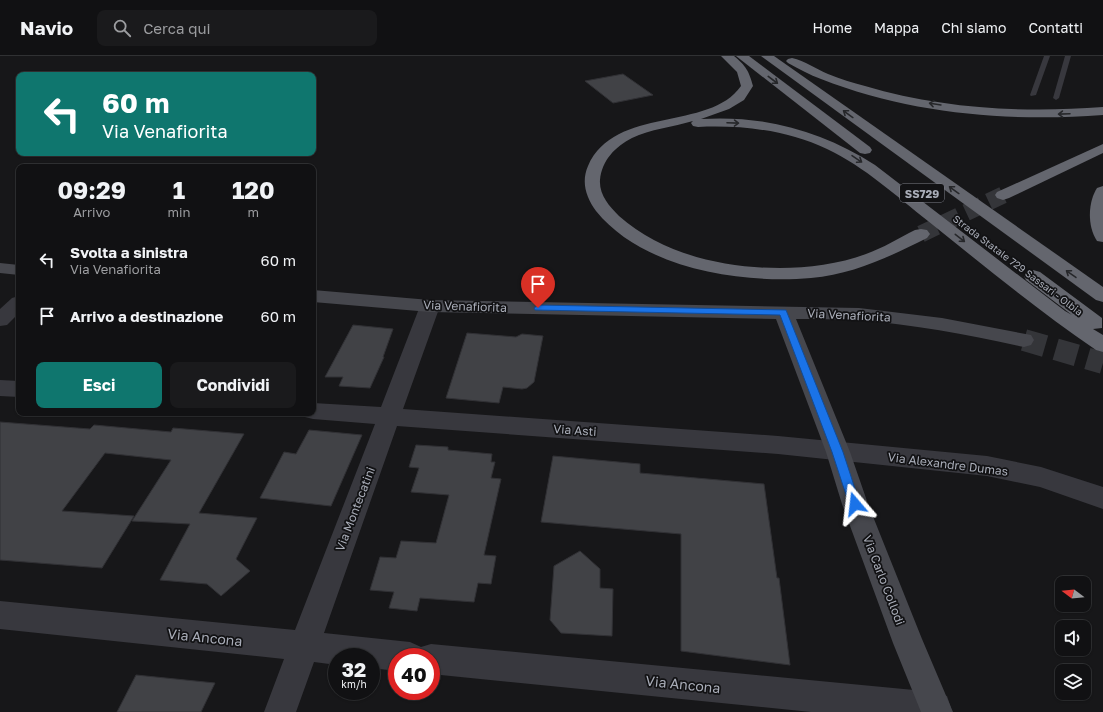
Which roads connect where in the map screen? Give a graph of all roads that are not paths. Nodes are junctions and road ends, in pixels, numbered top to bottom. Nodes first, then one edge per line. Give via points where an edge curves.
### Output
1 (727, 56) edge
2 (742, 56) edge
3 (767, 56) edge
4 (782, 56) edge
5 (1047, 56) edge
6 (1068, 56) edge
7 (1033, 95) dead end
8 (1056, 98) dead end
9 (1103, 111) edge
10 (652, 127) junction
11 (1103, 148) edge
12 (1103, 192) edge
13 (1003, 195) tunnel mouth
14 (921, 234) tunnel mouth
15 (1103, 236) edge
16 (0, 268) edge
17 (16, 270) edge
18 (316, 296) edge
19 (1103, 296) edge
20 (16, 305) edge
21 (430, 306) junction
22 (783, 312) junction
23 (0, 320) edge
24 (1103, 329) edge
25 (1024, 340) tunnel mouth
26 (1103, 346) edge
27 (0, 388) edge
28 (16, 389) edge
29 (316, 411) edge
30 (390, 417) junction
31 (838, 452) junction
32 (1103, 498) edge
33 (0, 616) edge
34 (304, 646) junction
35 (388, 655) edge
36 (440, 660) edge
37 (936, 710) edge
38 (280, 712) edge

1 - 10 highway via 745,73 747,82 742,96 712,112
2 -> 24 highway, Strada Statale 729 Sassari - Olbia / SS729
19 -> 3 highway, Strada Statale 729 Sassari - Olbia / SS729
9 -> 4 highway via 1060,114 1012,112 924,103 847,85 815,73
5 - 7 lane
6 - 8 lane
10 - 14 highway via 635,132 608,148 599,158 592,184 598,200 608,215 640,240 662,251 718,268 757,273 821,271 872,258
10 -> 26 highway via 706,122 742,123 825,141 870,168 1058,315
11 - 13 highway
12 - 15 highway via 1097,214
16 - 17 street
18 - 21 street, Via Venafiorita
20 - 23 street
21 - 22 street, Via Venafiorita
21 - 30 street, Via Montecatini
22 - 25 street, Via Venafiorita via 859,314 909,319
22 - 31 street, Via Carlo Collodi
27 - 28 street
29 - 30 street, Via Asti
30 - 31 street, Via Asti via 778,445
30 - 34 street, Via Montecatini
31 - 32 street, Via Alexandre Dumas via 987,466 1041,477
31 - 37 street, Via Carlo Collodi via 855,504
33 - 34 street, Via Ancona
34 - 35 street, Via Ancona
34 - 38 street, Via Montecatini
36 - 37 street, Via Ancona

